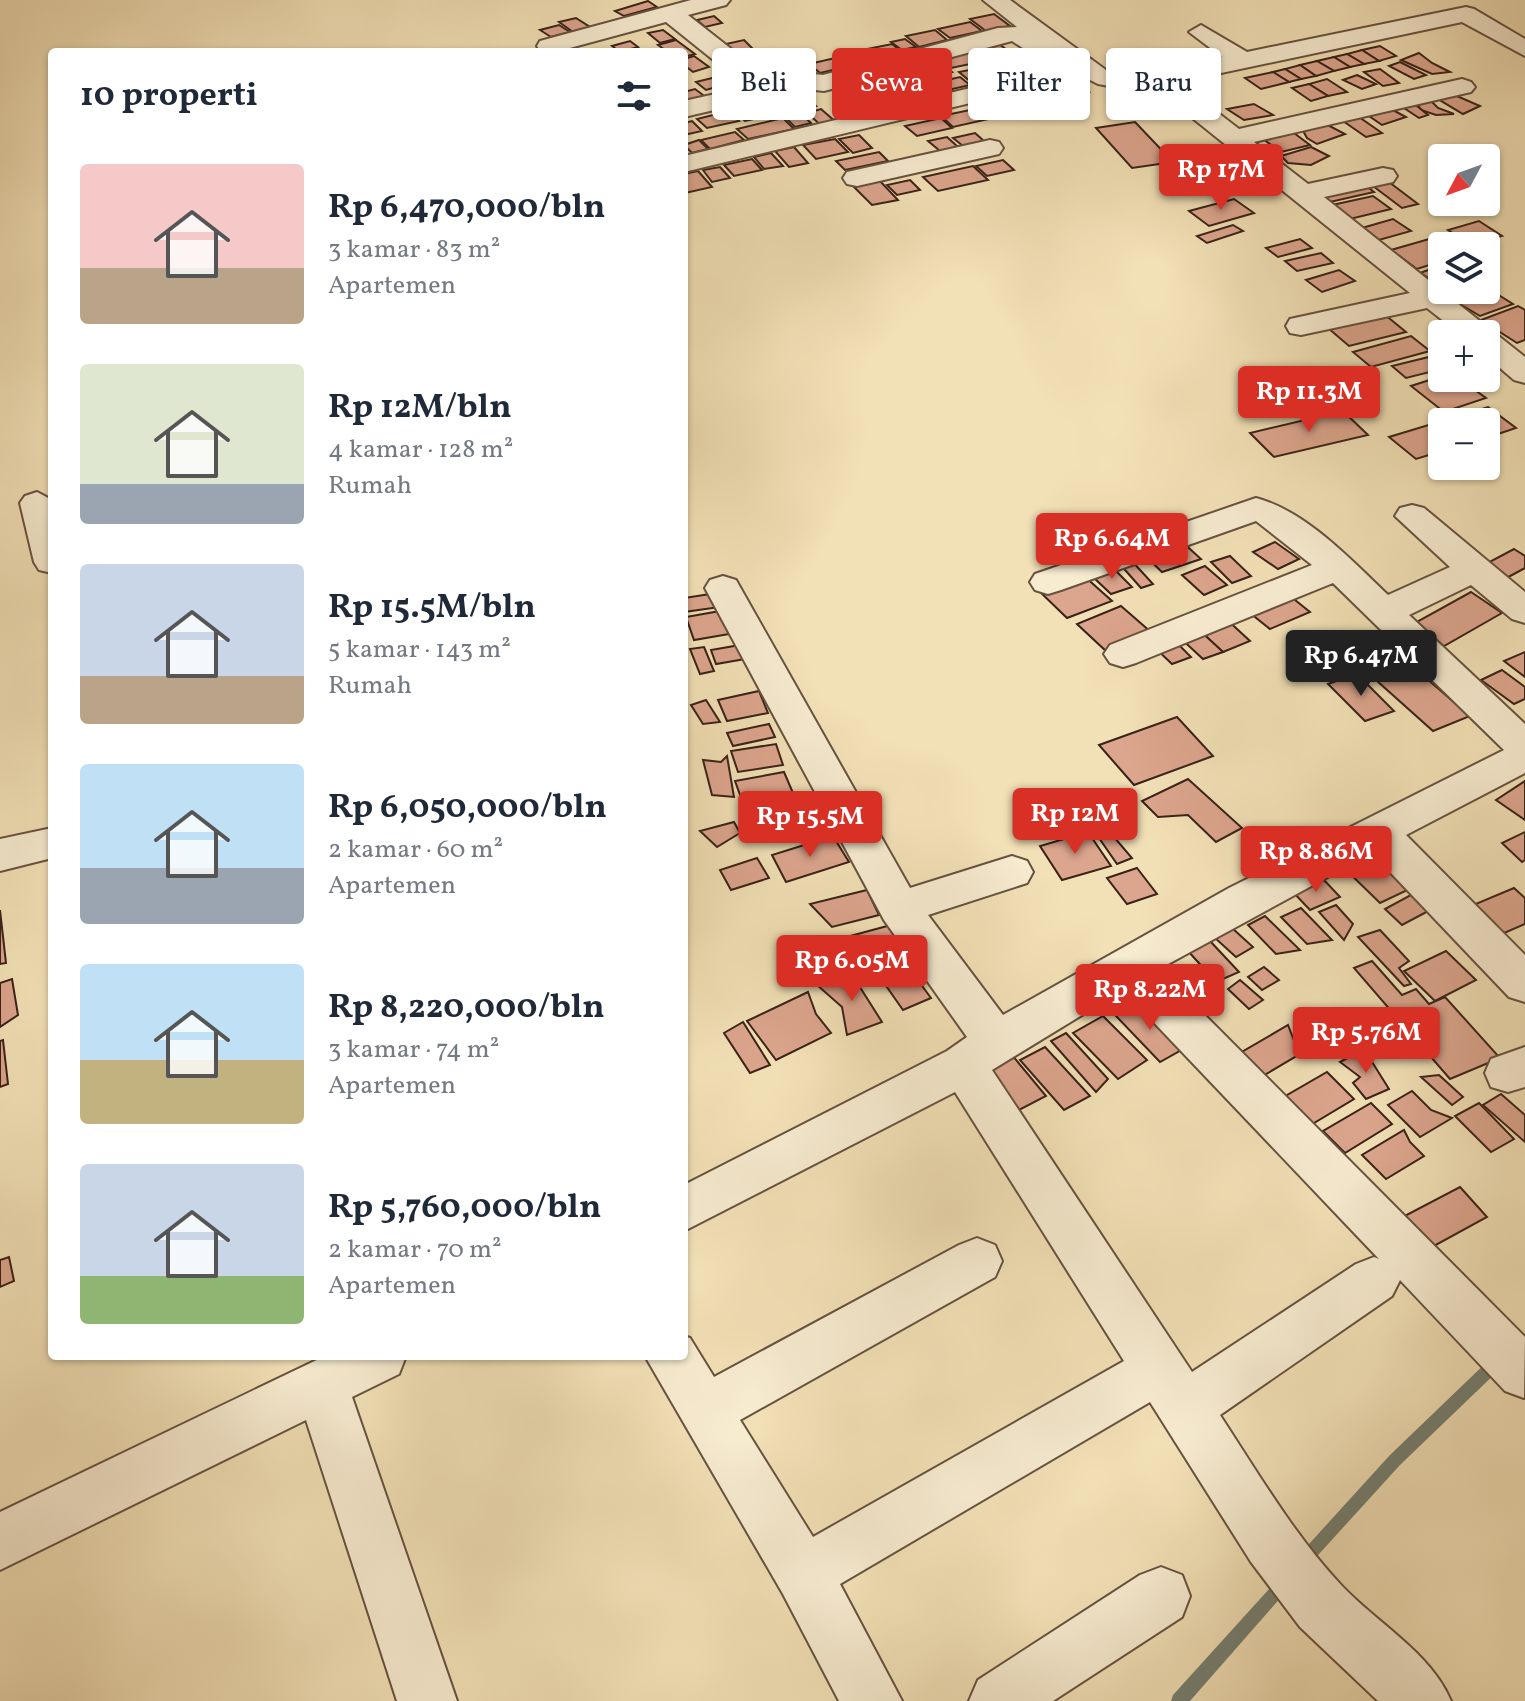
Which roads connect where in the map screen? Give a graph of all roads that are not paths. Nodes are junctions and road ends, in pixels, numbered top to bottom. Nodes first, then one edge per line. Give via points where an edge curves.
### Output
1 (718, 0) edge
2 (1005, 1) edge
3 (670, 13) junction
4 (1201, 32) dead end
5 (587, 35) junction
6 (1391, 42) dead end
7 (549, 46) dead end
8 (602, 48) edge
9 (714, 48) edge
10 (1042, 48) edge
11 (1056, 48) edge
12 (1525, 49) edge
13 (1243, 60) junction
14 (1221, 66) edge
15 (1221, 73) edge
16 (816, 82) edge
17 (824, 83) junction
18 (1462, 87) dead end
19 (968, 97) edge
20 (712, 103) edge
21 (688, 108) edge
22 (1210, 120) edge
23 (868, 122) junction
24 (1235, 138) junction
25 (990, 148) dead end
26 (688, 163) edge
27 (919, 164) junction
28 (1383, 176) dead end
29 (857, 178) dead end
30 (1304, 193) junction
31 (1428, 291) edge
32 (1428, 299) edge
33 (1443, 304) edge
34 (1462, 320) edge
35 (1301, 326) dead end
36 (1500, 352) edge
37 (1525, 373) edge
38 (37, 503) dead end
39 (1412, 516) dead end
40 (48, 546) edge
41 (1338, 568) junction
42 (1475, 569) junction
43 (1048, 582) dead end
44 (723, 588) dead end
45 (1525, 611) edge
46 (1382, 613) junction
47 (1123, 654) dead end
48 (1525, 747) edge
49 (1525, 756) edge
50 (1377, 832) junction
51 (48, 844) edge
52 (0, 855) edge
53 (1012, 872) dead end
54 (899, 908) junction
55 (1128, 966) junction
56 (1525, 984) edge
57 (979, 1053) junction
58 (688, 1207) edge
59 (977, 1261) dead end
60 (1374, 1280) dead end
61 (1508, 1356) edge
62 (372, 1360) edge
63 (674, 1360) edge
64 (1137, 1381) dead end
65 (321, 1384) junction
66 (1186, 1407) junction
67 (706, 1410) junction
68 (0, 1542) edge
69 (803, 1574) junction
70 (1161, 1596) dead end
71 (427, 1701) edge
72 (872, 1701) edge
73 (999, 1701) edge
74 (1421, 1701) edge

1 - 3 street
2 - 11 street
3 - 5 street
3 - 9 street
4 - 13 street
5 - 7 street
5 - 8 street
6 - 15 street
10 - 17 street via 1007,33
12 - 13 street via 1466,14
13 - 14 street
16 - 17 street
17 - 23 street
18 - 24 street
19 - 23 street
20 - 21 street
22 - 24 street
23 - 26 street
23 - 27 street
24 - 30 street
25 - 27 street
27 - 29 street
28 - 30 street
30 - 31 street
32 - 35 street
33 - 34 street
36 - 37 street
38 - 40 street
39 - 42 street
41 - 43 street via 1256,509
41 - 46 street
41 - 47 street
42 - 45 street
42 - 46 street
44 - 54 street
46 - 48 street
49 - 50 street
50 - 55 street
50 - 56 street
51 - 52 street
53 - 54 street
54 - 57 street
55 - 57 street
55 - 61 street
57 - 58 street
57 - 66 street
59 - 67 street
60 - 66 street
62 - 65 street
63 - 67 street
64 - 69 street
65 - 68 street
65 - 71 street
66 - 74 street via 1271,1542 1321,1606
67 - 69 street
69 - 72 street
70 - 73 street

